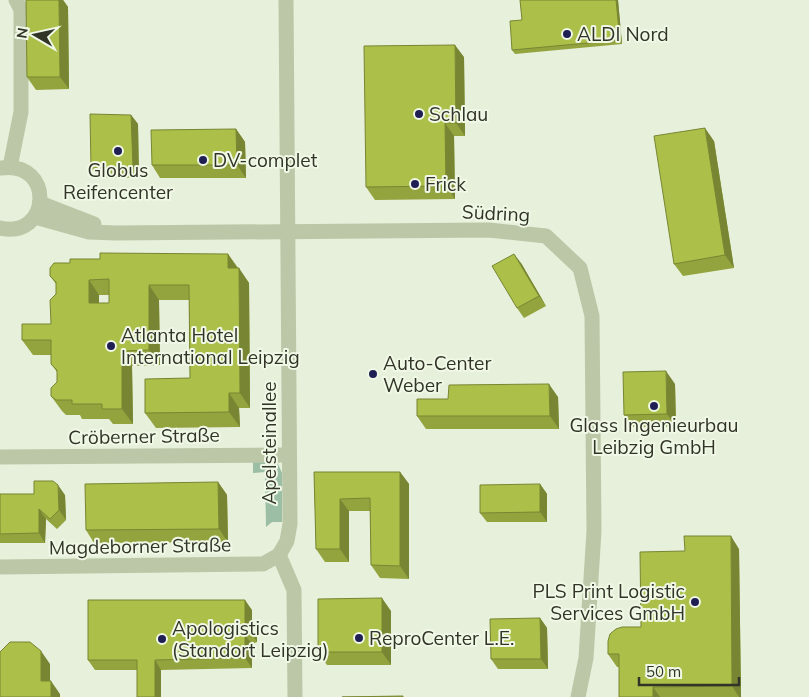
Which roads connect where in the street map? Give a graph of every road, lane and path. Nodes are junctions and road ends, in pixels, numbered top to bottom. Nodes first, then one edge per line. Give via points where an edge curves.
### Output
1 (16, 0) edge
2 (285, 1) edge
3 (5, 168) edge
4 (38, 210) junction
5 (0, 228) edge
6 (287, 233) junction
7 (289, 455) junction
8 (0, 457) edge
9 (279, 555) junction
10 (0, 567) edge
11 (295, 697) edge
12 (578, 697) edge

1 - 3 street via 21,10 21,112
2 - 6 street, Apelsteinallee
3 - 4 street via 21,169 34,179 40,194
4 - 5 street via 21,228
4 - 6 street, Südring via 116,233
6 - 7 street, Apelsteinallee
6 - 12 street, Südring via 489,230 546,236 580,268 592,316 594,531 586,658
7 - 8 street, Cröberner Straße
7 - 9 street, Apelsteinallee via 290,524 287,540
9 - 10 street, Magdeborner Straße via 263,564
9 - 11 street via 294,590

